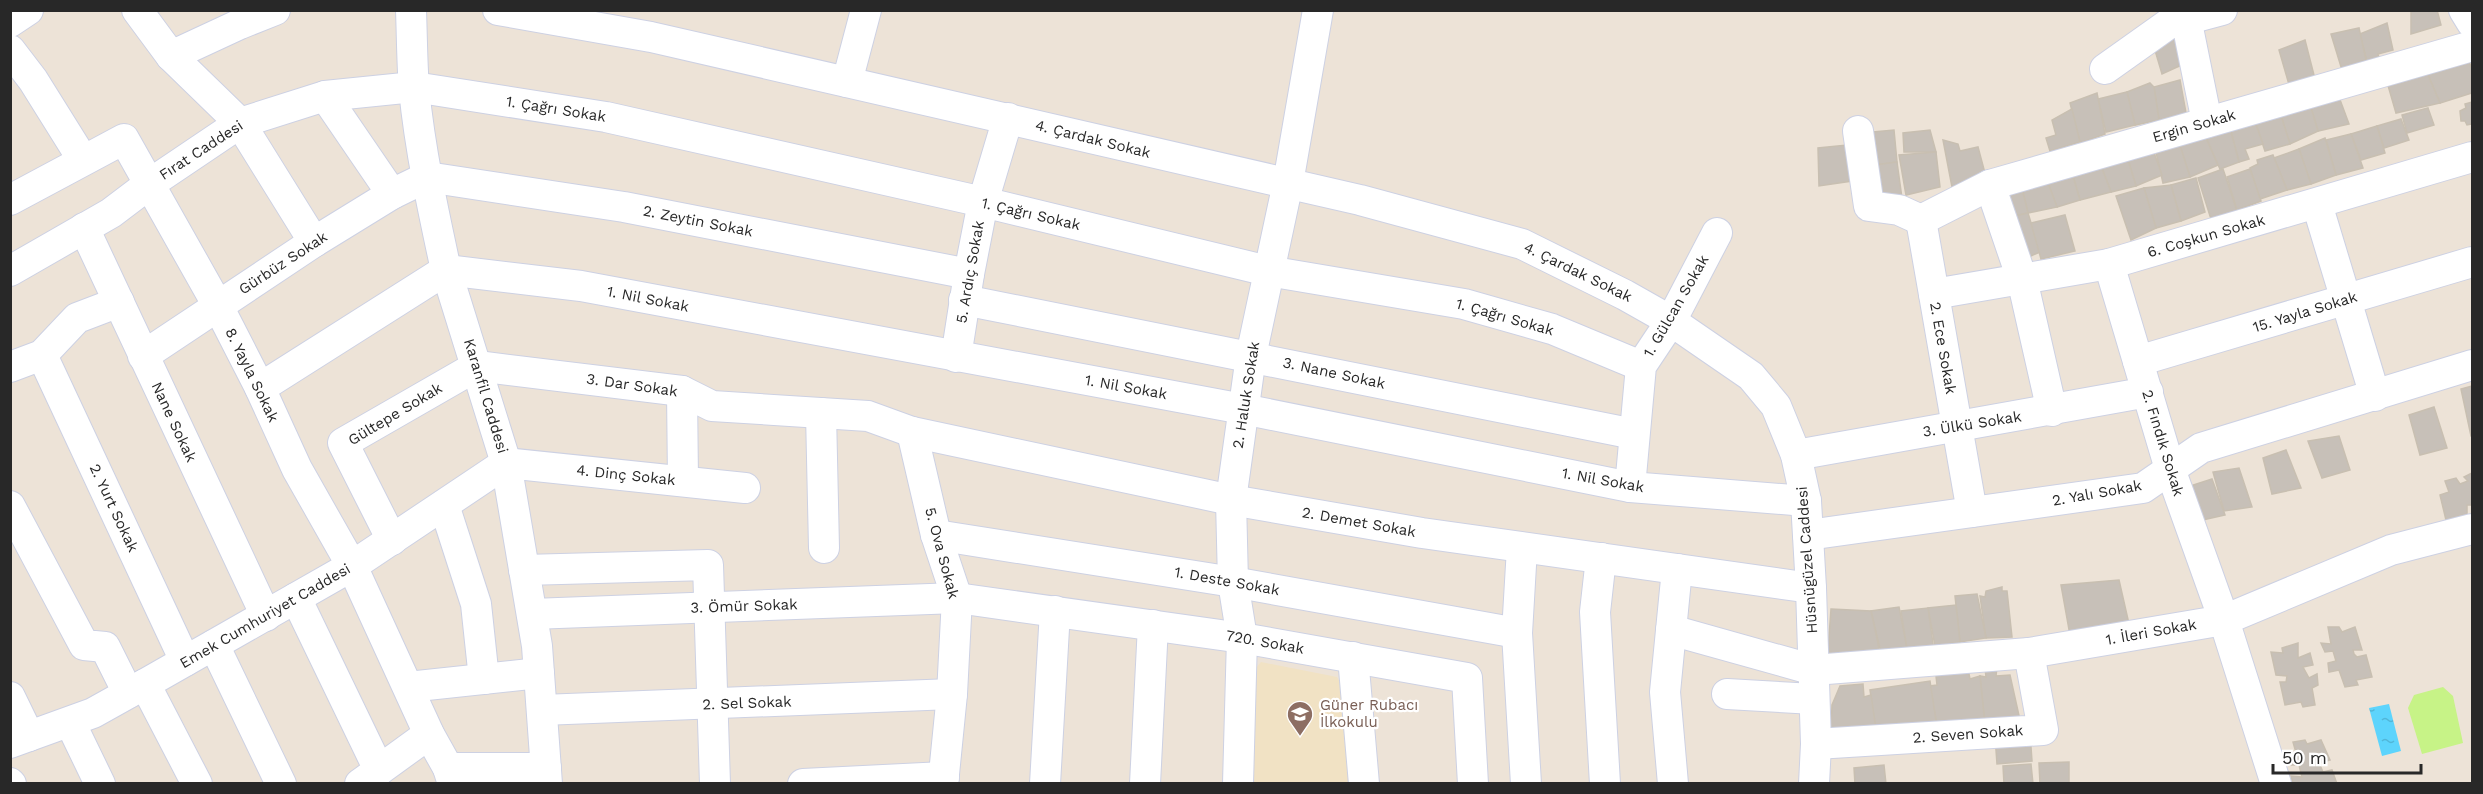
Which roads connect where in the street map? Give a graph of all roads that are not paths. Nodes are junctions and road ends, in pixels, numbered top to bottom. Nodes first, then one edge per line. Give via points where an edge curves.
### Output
1 (27, 10) edge
2 (137, 10) edge
3 (275, 10) edge
4 (411, 10) edge
5 (498, 10) edge
6 (866, 10) edge
7 (1318, 10) edge
8 (2222, 10) edge
9 (2464, 10) edge
10 (237, 17) edge
11 (10, 21) edge
12 (2187, 23) junction
13 (2472, 23) edge
14 (2472, 46) edge
15 (10, 50) edge
16 (171, 56) junction
17 (2105, 69) dead end
18 (847, 82) junction
19 (22, 86) edge
20 (414, 87) junction
21 (325, 96) junction
22 (1008, 118) junction
23 (2207, 122) junction
24 (240, 123) junction
25 (1858, 131) dead end
26 (2472, 157) edge
27 (84, 160) junction
28 (427, 177) junction
29 (1288, 183) junction
30 (148, 185) junction
31 (1990, 185) junction
32 (392, 194) junction
33 (10, 200) edge
34 (983, 202) junction
35 (2317, 204) junction
36 (1921, 220) junction
37 (84, 228) junction
38 (1717, 233) dead end
39 (314, 242) junction
40 (2472, 262) edge
41 (2109, 264) junction
42 (446, 270) junction
43 (1268, 270) junction
44 (10, 271) edge
45 (2022, 279) junction
46 (966, 287) junction
47 (1934, 294) junction
48 (2345, 300) junction
49 (118, 302) junction
50 (218, 306) junction
51 (1671, 321) junction
52 (42, 355) junction
53 (143, 356) junction
54 (1251, 356) junction
55 (956, 357) junction
56 (2138, 361) junction
57 (2472, 365) edge
58 (477, 366) junction
59 (1641, 366) junction
60 (10, 367) edge
61 (260, 388) junction
62 (682, 391) junction
63 (2148, 392) junction
64 (2375, 396) junction
65 (1243, 409) junction
66 (2052, 411) junction
67 (821, 413) junction
68 (1957, 426) junction
69 (912, 432) junction
70 (1634, 434) junction
71 (1796, 455) junction
72 (506, 463) junction
73 (2170, 469) junction
74 (682, 481) junction
75 (1630, 486) junction
76 (745, 488) dead end
77 (1231, 500) junction
78 (1806, 501) junction
79 (444, 505) junction
80 (10, 506) edge
81 (1972, 512) junction
82 (2472, 529) edge
83 (936, 535) junction
84 (1808, 535) junction
85 (392, 540) junction
86 (824, 548) dead end
87 (1522, 548) junction
88 (1601, 558) junction
89 (352, 566) junction
90 (1677, 569) junction
91 (524, 570) junction
92 (1233, 582) junction
93 (1811, 588) junction
94 (957, 597) junction
95 (296, 598) junction
96 (710, 607) junction
97 (1055, 611) junction
98 (532, 614) junction
99 (266, 616) junction
100 (2224, 620) junction
101 (1153, 625) junction
102 (1671, 630) junction
103 (1517, 633) junction
104 (1242, 638) junction
105 (214, 645) junction
106 (2029, 654) junction
107 (1353, 657) junction
108 (185, 662) junction
109 (539, 673) junction
110 (484, 679) junction
111 (1814, 684) junction
112 (408, 687) junction
113 (137, 689) junction
114 (952, 694) junction
115 (1727, 694) dead end
116 (10, 697) edge
117 (713, 705) junction
118 (542, 710) junction
119 (70, 722) junction
120 (429, 734) junction
121 (20, 740) edge
122 (1816, 744) junction
123 (451, 776) edge
124 (547, 776) edge
125 (370, 777) edge
126 (943, 780) edge
127 (100, 783) edge
128 (197, 783) edge
129 (281, 783) edge
130 (715, 783) edge
131 (802, 783) edge
132 (1045, 783) edge
133 (1145, 783) edge
134 (1238, 783) edge
135 (1364, 783) edge
136 (1473, 783) edge
137 (1526, 783) edge
138 (1605, 783) edge
139 (1673, 783) edge
140 (1814, 783) edge
141 (2276, 783) edge

1 - 11 street
2 - 16 street
3 - 10 street
4 - 20 street, Karanfil Caddesi
5 - 18 street, 4. Çardak Sokak via 651,37
6 - 18 street
7 - 29 street, 2. Haluk Sokak
8 - 12 street
9 - 13 street
10 - 16 street
12 - 17 street via 2181,15
12 - 23 street
14 - 23 street, Ergin Sokak
15 - 19 street
16 - 24 street
18 - 22 street, 4. Çardak Sokak
19 - 27 street
20 - 21 street, Fırat Caddesi
20 - 28 street, Karanfil Caddesi
20 - 34 street, 1. Çağrı Sokak via 606,117
21 - 24 street, Fırat Caddesi
21 - 32 street
22 - 29 street, 4. Çardak Sokak
22 - 34 street, 5. Ardıç Sokak
23 - 31 street, Ergin Sokak
24 - 30 street, Fırat Caddesi
24 - 39 street
25 - 36 street via 1869,206 1899,210
26 - 35 street, 6. Coşkun Sokak
27 - 30 street, 8. Yayla Sokak via 124,139
27 - 33 street
28 - 32 street, Gürbüz Sokak
28 - 42 street, Karanfil Caddesi
28 - 46 street, 2. Zeytin Sokak via 624,207
29 - 43 street, 2. Haluk Sokak
29 - 51 street, 4. Çardak Sokak via 1522,244
30 - 37 street, Fırat Caddesi
30 - 50 street, 8. Yayla Sokak
31 - 36 street, Ergin Sokak
31 - 45 street
32 - 39 street, Gürbüz Sokak
34 - 43 street, 1. Çağrı Sokak
34 - 46 street, 5. Ardıç Sokak
35 - 41 street, 6. Coşkun Sokak
35 - 48 street
36 - 47 street, 2. Ece Sokak
37 - 44 street, Fırat Caddesi
37 - 49 street, Nane Sokak
38 - 51 street, 1. Gülcan Sokak
39 - 50 street, Gürbüz Sokak
40 - 48 street, 15. Yayla Sokak
41 - 45 street, 6. Coşkun Sokak
41 - 56 street, 2. Fındık Sokak
42 - 55 street, 1. Nil Sokak via 581,286
42 - 58 street, Karanfil Caddesi
42 - 61 street
43 - 54 street, 2. Haluk Sokak
43 - 59 street, 1. Çağrı Sokak via 1464,304 1552,329
45 - 47 street, 6. Coşkun Sokak
45 - 66 street
46 - 54 street, 3. Nane Sokak
46 - 55 street, 5. Ardıç Sokak
47 - 68 street, 2. Ece Sokak
48 - 56 street, 15. Yayla Sokak
48 - 64 street
49 - 52 street via 77,318
49 - 53 street, Nane Sokak
50 - 53 street, Gürbüz Sokak
50 - 61 street, 8. Yayla Sokak
51 - 59 street, 1. Gülcan Sokak
51 - 71 street, Hüsnügüzel Caddesi via 1751,376 1776,406
52 - 60 street
52 - 108 street, 2. Yurt Sokak
53 - 99 street, Nane Sokak
54 - 65 street, 2. Haluk Sokak
54 - 70 street, 3. Nane Sokak
55 - 65 street, 1. Nil Sokak
56 - 63 street, 2. Fındık Sokak
57 - 64 street, 2. Yalı Sokak
58 - 62 street, 3. Dar Sokak
58 - 72 street, Karanfil Caddesi
58 - 85 street, Gültepe Sokak via 343,443
59 - 70 street, 1. Gülcan Sokak
61 - 89 street, 8. Yayla Sokak via 297,469
62 - 67 street, 3. Dar Sokak via 712,406
62 - 74 street
63 - 66 street, 3. Ülkü Sokak
63 - 73 street, 2. Fındık Sokak
64 - 73 street, 2. Yalı Sokak via 2201,448
65 - 75 street, 1. Nil Sokak
65 - 77 street, 2. Haluk Sokak
66 - 68 street, 3. Ülkü Sokak
67 - 69 street, 3. Dar Sokak via 868,416
67 - 86 street
68 - 71 street, 3. Ülkü Sokak
68 - 81 street, 2. Ece Sokak
69 - 77 street, 2. Demet Sokak
69 - 83 street, 5. Ova Sokak
70 - 75 street, 1. Gülcan Sokak
71 - 78 street, Hüsnügüzel Caddesi
72 - 74 street, 4. Dinç Sokak
72 - 79 street, Emek Cumhuriyet Caddesi
72 - 91 street, Karanfil Caddesi
73 - 81 street, 2. Yalı Sokak via 2143,488
73 - 100 street, 2. Fındık Sokak
74 - 76 street, 4. Dinç Sokak
75 - 78 street, 1. Nil Sokak
77 - 87 street, 2. Demet Sokak
77 - 92 street, 2. Haluk Sokak
78 - 84 street, Hüsnügüzel Caddesi
79 - 85 street, Emek Cumhuriyet Caddesi
79 - 110 street via 476,604
80 - 113 street via 84,645 105,646
81 - 84 street, 2. Yalı Sokak
82 - 100 street, 1. İleri Sokak via 2391,550
83 - 92 street, 1. Deste Sokak
83 - 94 street, 5. Ova Sokak
84 - 93 street, Hüsnügüzel Caddesi
85 - 89 street, Emek Cumhuriyet Caddesi
87 - 88 street, 2. Demet Sokak
87 - 103 street
88 - 90 street, 2. Demet Sokak
88 - 138 street via 1595,612
89 - 95 street, Emek Cumhuriyet Caddesi
89 - 112 street, 8. Yayla Sokak
90 - 93 street, 2. Demet Sokak
90 - 102 street
91 - 96 street via 708,565
91 - 98 street, Karanfil Caddesi
92 - 103 street, 1. Deste Sokak
92 - 104 street, 2. Haluk Sokak
93 - 111 street, Hüsnügüzel Caddesi
94 - 96 street, 3. Ömür Sokak
94 - 97 street, 720. Sokak
94 - 114 street, 5. Ova Sokak
95 - 99 street, Emek Cumhuriyet Caddesi
95 - 125 street
96 - 98 street, 3. Ömür Sokak
96 - 117 street
97 - 101 street, 720. Sokak
97 - 132 street
98 - 109 street, Karanfil Caddesi
99 - 105 street, Emek Cumhuriyet Caddesi
100 - 106 street, 1. İleri Sokak
100 - 141 street, 2. Fındık Sokak
101 - 104 street, 720. Sokak
101 - 133 street
102 - 111 street
102 - 139 street via 1665,692
103 - 137 street
104 - 107 street, 720. Sokak
104 - 134 street, 2. Haluk Sokak
105 - 108 street, Emek Cumhuriyet Caddesi
105 - 129 street
106 - 111 street, 1. İleri Sokak
106 - 122 street, 2. Seven Sokak via 2043,730
107 - 135 street
107 - 136 street, 720. Sokak via 1467,678
108 - 113 street, Emek Cumhuriyet Caddesi
109 - 110 street
109 - 118 street, Karanfil Caddesi
110 - 112 street
111 - 115 street
111 - 122 street, Hüsnügüzel Caddesi
112 - 120 street, 8. Yayla Sokak
113 - 119 street, Emek Cumhuriyet Caddesi
113 - 128 street
114 - 117 street, 2. Sel Sokak
114 - 126 street, 5. Ova Sokak
116 - 121 street
117 - 118 street, 2. Sel Sokak
117 - 130 street
118 - 124 street, Karanfil Caddesi
119 - 121 street, Emek Cumhuriyet Caddesi
119 - 127 street
120 - 123 street, 8. Yayla Sokak
120 - 125 street
122 - 140 street, Hüsnügüzel Caddesi
123 - 124 street
126 - 131 street

